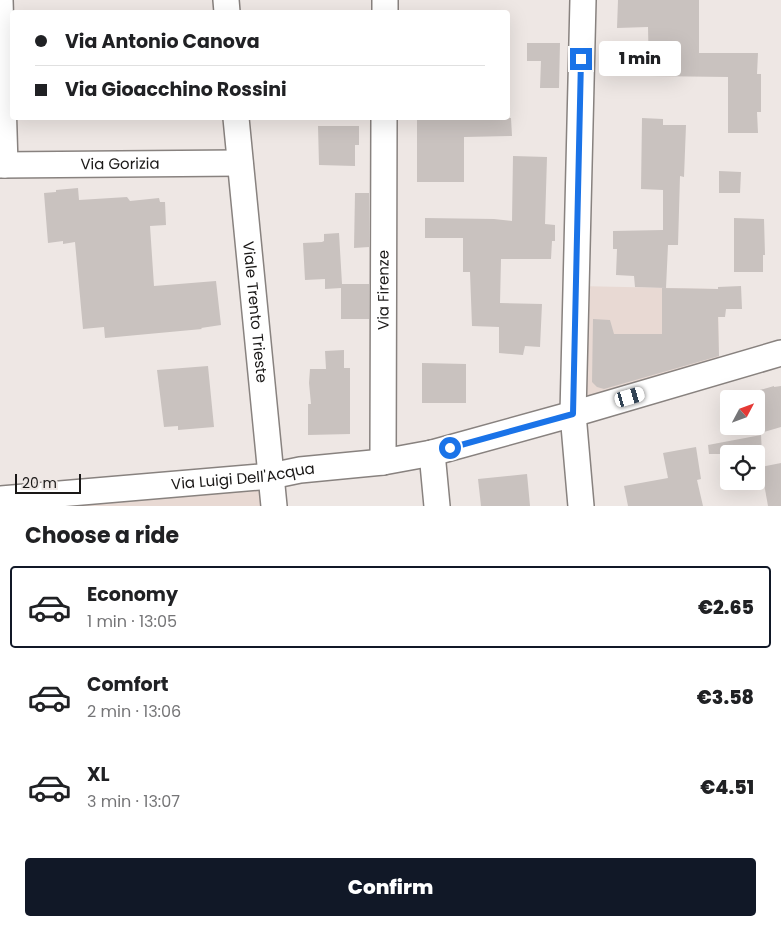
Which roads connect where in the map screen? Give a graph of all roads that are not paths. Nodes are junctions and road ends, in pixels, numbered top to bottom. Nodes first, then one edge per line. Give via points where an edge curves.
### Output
1 (0, 0) edge
2 (583, 0) edge
3 (236, 120) edge
4 (384, 120) edge
5 (240, 163) junction
6 (3, 165) edge
7 (781, 353) edge
8 (573, 414) junction
9 (432, 453) junction
10 (383, 462) junction
11 (271, 476) junction
12 (0, 499) edge
13 (274, 506) edge
14 (437, 506) edge
15 (581, 506) edge

1 - 6 street
2 - 8 street
3 - 5 street, Viale Trento Trieste
4 - 10 street, Via Firenze
5 - 6 street, Via Gorizia
5 - 11 street, Viale Trento Trieste
7 - 8 street, Via Luigi Dell'Acqua
8 - 9 street, Via Luigi Dell'Acqua
8 - 15 street
9 - 10 street, Via Luigi Dell'Acqua
9 - 14 street
10 - 11 street, Via Luigi Dell'Acqua
11 - 12 street, Via Luigi Dell'Acqua
11 - 13 street, Viale Trento Trieste

